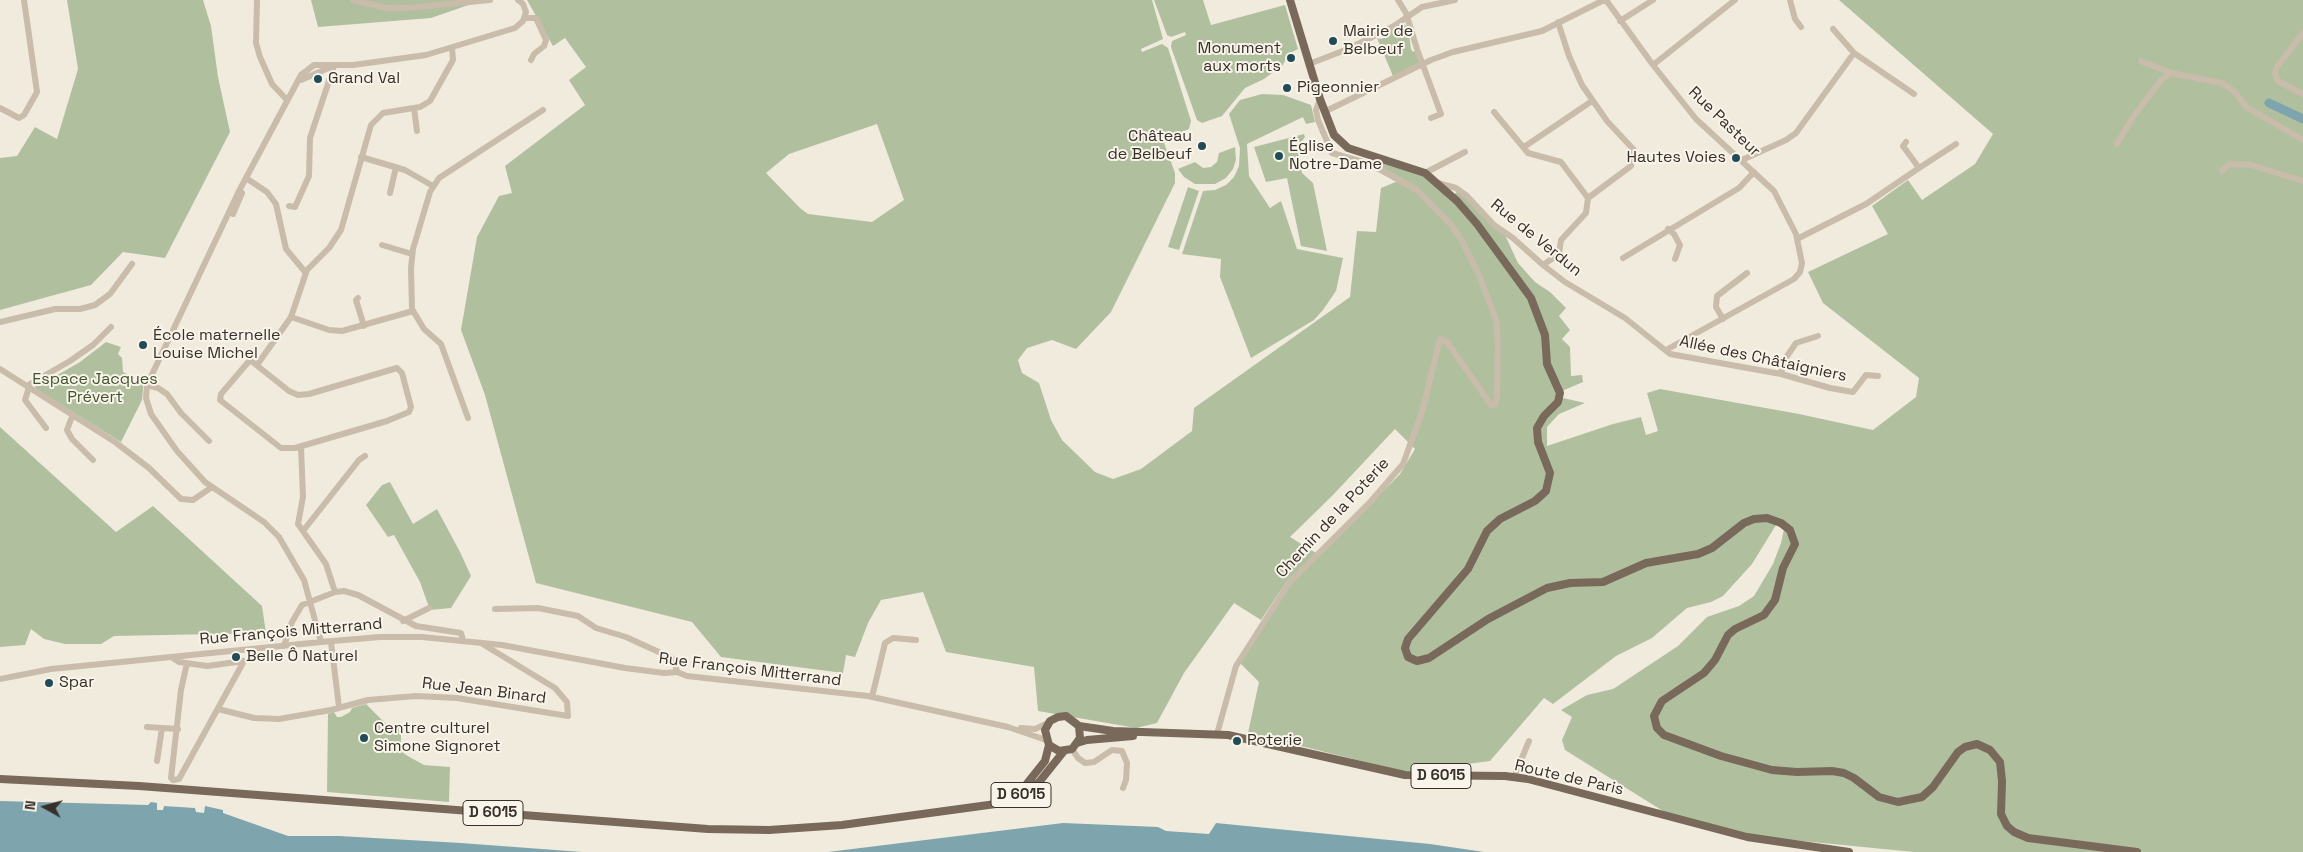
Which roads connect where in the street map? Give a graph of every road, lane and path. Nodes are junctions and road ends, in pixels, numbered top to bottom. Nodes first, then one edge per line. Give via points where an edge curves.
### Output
1 (24, 0) edge
2 (256, 0) edge
3 (353, 0) edge
4 (490, 0) edge
5 (518, 0) edge
6 (1290, 0) edge
7 (1398, 0) edge
8 (1455, 0) edge
9 (1605, 0) edge
10 (1652, 0) edge
11 (1735, 0) edge
12 (1790, 0) edge
13 (1407, 16) junction
14 (525, 18) junction
15 (1620, 20) junction
16 (1558, 22) junction
17 (1801, 27) dead end
18 (1833, 29) dead end
19 (2303, 33) edge
20 (452, 48) junction
21 (1854, 53) junction
22 (531, 60) dead end
23 (2141, 61) dead end
24 (1309, 64) junction
25 (1422, 64) junction
26 (1653, 65) junction
27 (334, 66) junction
28 (2171, 72) junction
29 (297, 82) junction
30 (1914, 94) dead end
31 (2303, 94) edge
32 (1320, 99) junction
33 (287, 100) junction
34 (1592, 101) junction
35 (0, 108) edge
36 (414, 108) junction
37 (543, 110) dead end
38 (1324, 112) junction
39 (1494, 112) dead end
40 (1431, 118) dead end
41 (417, 131) dead end
42 (2303, 140) edge
43 (1906, 142) dead end
44 (1956, 144) dead end
45 (2117, 144) dead end
46 (1524, 147) junction
47 (1465, 152) dead end
48 (361, 156) junction
49 (1742, 160) junction
50 (396, 167) junction
51 (1919, 168) junction
52 (2222, 171) dead end
53 (1754, 172) junction
54 (1426, 173) junction
55 (246, 178) junction
56 (2303, 180) edge
57 (1438, 183) junction
58 (432, 186) junction
59 (390, 193) dead end
60 (1588, 198) junction
61 (289, 206) dead end
62 (1668, 229) junction
63 (1797, 238) junction
64 (382, 245) dead end
65 (412, 254) junction
66 (1623, 258) dead end
67 (1675, 258) dead end
68 (132, 264) dead end
69 (1543, 265) junction
70 (306, 273) junction
71 (1747, 273) dead end
72 (358, 298) dead end
73 (413, 311) junction
74 (291, 317) junction
75 (1723, 319) junction
76 (0, 322) edge
77 (364, 326) junction
78 (110, 327) dead end
79 (1818, 336) dead end
80 (1666, 350) junction
81 (257, 365) junction
82 (0, 369) edge
83 (1781, 374) junction
84 (1878, 376) dead end
85 (147, 385) junction
86 (29, 386) junction
87 (73, 414) junction
88 (468, 418) dead end
89 (46, 428) dead end
90 (209, 441) dead end
91 (302, 447) junction
92 (365, 456) dead end
93 (93, 460) dead end
94 (212, 487) junction
95 (303, 531) junction
96 (335, 592) junction
97 (311, 602) junction
98 (429, 608) dead end
99 (495, 610) dead end
100 (403, 621) junction
101 (463, 640) junction
102 (916, 640) dead end
103 (320, 642) junction
104 (331, 642) junction
105 (480, 642) junction
106 (284, 646) junction
107 (171, 657) junction
108 (187, 663) junction
109 (677, 672) junction
110 (0, 679) edge
111 (872, 697) junction
112 (339, 708) junction
113 (218, 709) junction
114 (1048, 723) junction
115 (1079, 726) junction
116 (148, 727) dead end
117 (1008, 727) junction
118 (162, 728) junction
119 (178, 729) junction
120 (1163, 734) junction
121 (1217, 734) junction
122 (1529, 741) dead end
123 (1047, 743) junction
124 (1071, 748) junction
125 (157, 761) dead end
126 (1514, 777) junction
127 (0, 779) edge
128 (1123, 788) dead end
129 (985, 807) junction
130 (1848, 852) edge
131 (2137, 852) edge

1 - 35 street via 37,92 19,118
2 - 33 street via 256,42 260,57 272,84
3 - 4 street via 406,8
5 - 14 street via 525,9
6 - 24 main road
7 - 13 street
8 - 13 street via 1428,4
9 - 15 street, Rue Pasteur
9 - 16 street
10 - 15 street
11 - 26 street
12 - 17 street via 1795,19
13 - 24 street via 1348,49
13 - 25 street
14 - 20 street via 515,28
14 - 22 street via 536,18 546,40
15 - 26 street, Rue Pasteur
16 - 25 street via 1542,31 1453,52
16 - 34 street via 1575,71
18 - 21 street
19 - 31 street via 2277,66 2275,74 2278,81
20 - 27 street via 426,55
20 - 36 street via 453,60 433,97 427,104
21 - 30 street
21 - 49 street via 1796,133
23 - 28 street
24 - 32 main road
25 - 38 street
25 - 40 street via 1441,114
26 - 49 street, Rue Pasteur via 1696,119
27 - 29 street
27 - 29 street via 314,65
27 - 61 street via 310,138 309,176 295,207
28 - 42 street via 2222,83 2235,92 2246,107
28 - 45 street via 2133,117
29 - 33 street
32 - 38 main road
32 - 121 street, Chemin de la Poterie via 1316,110 1318,120 1332,153 1370,164 1417,190 1462,241 1496,320 1497,397 1495,404 1491,405 1446,342 1440,339 1422,412 1403,464 1289,583 1236,666
33 - 55 street
34 - 46 street
34 - 60 street via 1631,145 1634,153 1631,166
36 - 41 street
36 - 48 street via 386,112 376,118
37 - 58 street via 442,175
38 - 54 main road via 1334,135 1348,148
39 - 46 street
43 - 51 street via 1903,146
44 - 51 street
46 - 60 street via 1528,152 1559,160
47 - 54 street
48 - 50 street
48 - 70 street via 340,230 329,248
49 - 53 street, Rue Pasteur
50 - 58 street
50 - 59 street
51 - 63 street via 1866,204
52 - 56 street via 2229,164 2251,165
53 - 62 street via 1739,188
53 - 63 street, Rue Pasteur via 1775,193
54 - 57 main road
55 - 70 street via 268,192 276,204 284,243
55 - 85 street
57 - 69 street, Rue de Verdun via 1456,188 1467,196 1494,225
57 - 131 main road via 1477,224 1531,298 1545,335 1547,364 1560,393 1558,402 1537,428 1538,442 1550,474 1549,486 1535,501 1500,519 1487,531 1468,569 1408,638 1406,653 1411,659 1422,661 1429,658 1488,620 1547,588 1602,582 1646,563 1698,554 1712,548 1744,523 1767,518 1790,530 1794,544 1783,568 1775,600 1764,615 1728,636 1704,674 1662,701 1654,716 1657,728 1664,735 1772,770 1844,773 1879,797 1898,802 1922,798 1958,752 1977,744 1990,750 2000,762 2001,814 2014,832 2028,838
58 - 65 street
60 - 69 street via 1586,213 1561,240 1559,254
62 - 66 street
62 - 67 street via 1680,245
63 - 75 street, Rue Pasteur via 1802,263 1794,279
64 - 65 street
65 - 73 street via 410,290
68 - 76 street via 110,294 95,304 80,309 55,309
69 - 80 street, Rue de Verdun via 1625,318
70 - 74 street
71 - 75 street via 1717,296 1716,306
72 - 77 street
73 - 77 street
73 - 88 street via 424,329 441,344
74 - 77 street via 329,330
74 - 81 street
75 - 80 street
78 - 86 street via 93,345 32,381
79 - 83 street via 1796,343 1783,362
80 - 83 street, Allée des Châtaigniers via 1674,356
81 - 91 street via 250,360 221,394 221,402 278,446 286,449
81 - 91 street via 298,395 392,368 400,370 412,404 409,412
82 - 86 street
83 - 84 street, Allée des Châtaigniers via 1853,392 1866,375
85 - 90 street via 167,394
85 - 94 street via 148,404 156,422 177,451
86 - 87 street
86 - 89 street via 25,400
87 - 93 street via 67,430
87 - 94 street via 135,458 184,501 193,500
91 - 95 street via 303,497 298,524
92 - 95 street
94 - 97 street via 275,532 300,572
95 - 96 street via 326,564
96 - 97 street
96 - 100 street via 353,592
97 - 103 street
97 - 106 street via 300,607
98 - 100 street
99 - 109 street via 538,608 578,616 596,628 674,659
100 - 101 street via 423,628 459,632
101 - 104 street, Rue François Mitterrand via 390,637
101 - 105 street, Rue François Mitterrand
102 - 111 street via 893,638 885,643
103 - 104 street, Rue François Mitterrand
103 - 106 street, Rue François Mitterrand
104 - 112 street
105 - 109 street, Rue François Mitterrand via 625,668
105 - 112 street, Rue Jean Binard via 555,688 567,702 568,716 430,696 384,697
106 - 107 street, Rue François Mitterrand
107 - 108 street
107 - 110 street, Rue François Mitterrand via 41,670
108 - 113 street via 207,666 244,661
108 - 119 street
109 - 111 street, Rue François Mitterrand via 687,676
111 - 117 street, Rue François Mitterrand
112 - 113 street, Rue Jean Binard via 265,720
113 - 119 street via 179,779 173,780
114 - 115 main road via 1066,716
114 - 117 street via 1035,729
114 - 123 main road via 1045,730
115 - 120 main road, D 6015 via 1113,732
115 - 124 main road via 1080,734
116 - 118 street
117 - 123 street
118 - 119 street
118 - 125 street
120 - 121 main road, Route de Paris / D 6015
120 - 124 main road, D 6015 via 1087,740
121 - 126 main road, Route de Paris / D 6015 via 1397,774
122 - 126 street
123 - 124 main road via 1056,750
123 - 129 main road, D 6015 via 1045,761 1025,786
124 - 128 street via 1085,763 1094,762 1112,750 1122,751 1127,763
124 - 129 main road, D 6015 via 1025,793
126 - 130 main road, Route de Paris / D 6015 via 1747,837
127 - 129 main road, D 6015 via 111,784 737,830 834,826

